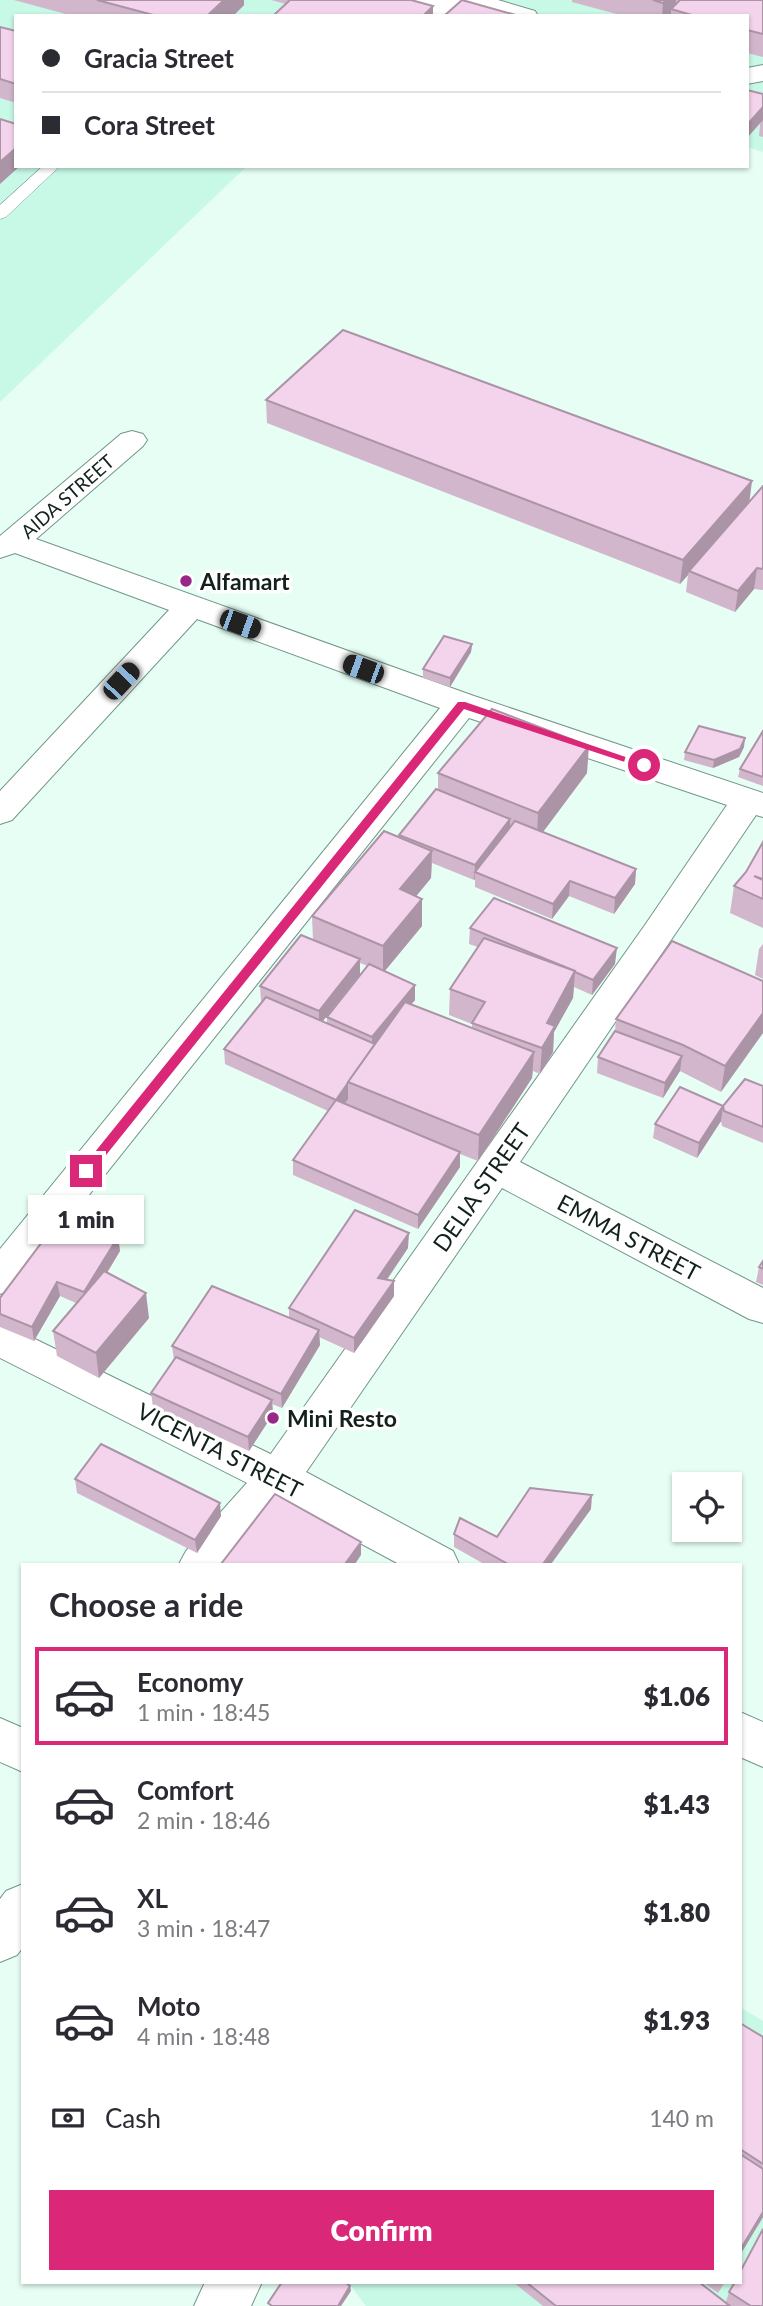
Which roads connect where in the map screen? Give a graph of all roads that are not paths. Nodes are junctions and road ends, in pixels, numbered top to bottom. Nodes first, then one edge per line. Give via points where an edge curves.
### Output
1 (387, 0) edge
2 (453, 0) edge
3 (471, 0) edge
4 (519, 14) edge
5 (50, 168) edge
6 (0, 214) edge
7 (132, 440) dead end
8 (7, 545) edge
9 (190, 607) junction
10 (462, 704) junction
11 (755, 802) edge
12 (0, 812) edge
13 (658, 934) junction
14 (693, 951) edge
15 (496, 1167) junction
16 (0, 1278) edge
17 (763, 1307) edge
18 (0, 1339) edge
19 (278, 1478) junction
20 (202, 1563) edge
21 (436, 1563) edge
22 (742, 1734) edge
23 (0, 1740) edge
24 (763, 1746) edge
25 (21, 1750) edge
26 (21, 1910) edge
27 (0, 1939) edge
28 (235, 2284) edge
29 (220, 2306) edge

1 - 2 street via 427,10 442,9
3 - 4 street
5 - 6 lane
7 - 8 street, AIDA STREET
8 - 9 street
9 - 10 street
9 - 12 street
10 - 11 street
10 - 16 street
11 - 13 street, DELIA STREET
13 - 14 street
13 - 15 street, DELIA STREET
15 - 17 street, EMMA STREET
15 - 19 street, DELIA STREET
18 - 19 street, VICENTA STREET
19 - 20 street, DELIA STREET
19 - 21 street, VICENTA STREET
22 - 24 street
23 - 25 street
26 - 27 street
28 - 29 street

